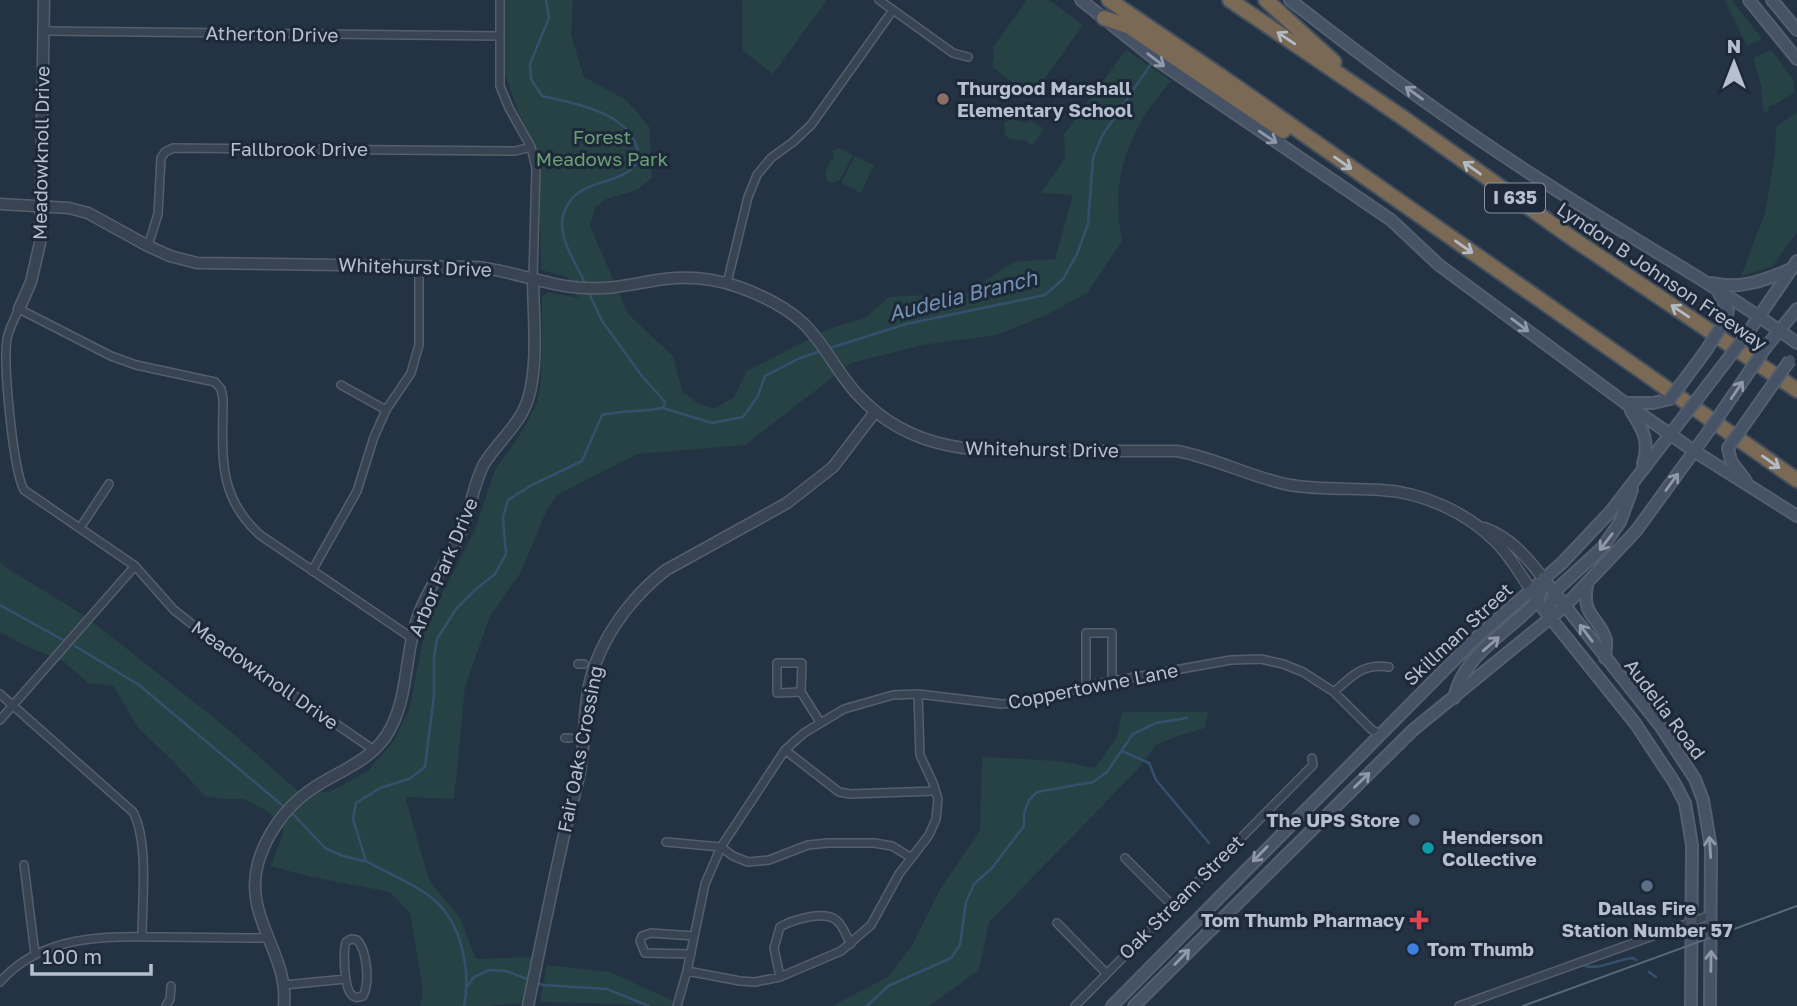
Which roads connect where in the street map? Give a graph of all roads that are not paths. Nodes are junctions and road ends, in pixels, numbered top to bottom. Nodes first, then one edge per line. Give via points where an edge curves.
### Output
1 (44, 0) edge
2 (499, 0) edge
3 (879, 0) edge
4 (1081, 0) edge
5 (1109, 0) edge
6 (1230, 0) edge
7 (1266, 0) edge
8 (1290, 0) edge
9 (1749, 0) edge
10 (1772, 0) edge
11 (893, 10) junction
12 (1104, 18) junction
13 (1797, 30) edge
14 (44, 31) junction
15 (499, 36) junction
16 (968, 57) dead end
17 (1797, 59) edge
18 (1366, 92) junction
19 (1312, 141) junction
20 (531, 146) junction
21 (0, 204) edge
22 (42, 205) junction
23 (148, 246) junction
24 (1794, 265) edge
25 (419, 266) junction
26 (533, 278) junction
27 (1704, 280) junction
28 (727, 283) junction
29 (1716, 288) junction
30 (19, 309) junction
31 (1797, 309) edge
32 (1759, 316) junction
33 (1779, 330) junction
34 (1797, 343) edge
35 (1793, 359) edge
36 (341, 385) dead end
37 (1797, 388) edge
38 (1626, 404) junction
39 (386, 410) junction
40 (876, 412) junction
41 (1670, 435) junction
42 (1694, 451) junction
43 (1642, 469) junction
44 (1797, 480) edge
45 (1635, 481) junction
46 (109, 484) dead end
47 (1750, 486) junction
48 (1797, 516) edge
49 (1477, 526) junction
50 (80, 528) junction
51 (135, 566) junction
52 (312, 571) junction
53 (1543, 578) junction
54 (1587, 584) junction
55 (1531, 590) junction
56 (1554, 592) junction
57 (1537, 601) junction
58 (1565, 606) junction
59 (1551, 619) junction
60 (412, 638) junction
61 (1605, 658) junction
62 (1389, 667) dead end
63 (1112, 681) junction
64 (1086, 687) junction
65 (801, 692) junction
66 (1334, 692) junction
67 (0, 694) edge
68 (918, 694) junction
69 (1453, 698) junction
70 (13, 705) junction
71 (0, 720) edge
72 (820, 723) junction
73 (1379, 734) junction
74 (374, 750) junction
75 (785, 750) junction
76 (1312, 758) dead end
77 (936, 791) junction
78 (666, 842) dead end
79 (721, 847) junction
80 (910, 857) junction
81 (1125, 858) dead end
82 (23, 865) dead end
83 (1173, 906) junction
84 (1711, 915) junction
85 (1692, 921) junction
86 (1057, 923) dead end
87 (694, 936) junction
88 (142, 937) junction
89 (268, 938) junction
90 (851, 944) junction
91 (35, 954) junction
92 (691, 954) junction
93 (687, 971) junction
94 (1106, 974) junction
95 (780, 977) junction
96 (346, 979) junction
97 (0, 982) edge
98 (284, 985) junction
99 (1691, 985) junction
100 (171, 986) dead end
101 (1710, 987) junction
102 (166, 1006) edge
103 (284, 1006) edge
104 (528, 1006) edge
105 (677, 1006) edge
106 (1074, 1006) edge
107 (1112, 1006) edge
108 (1134, 1006) edge
109 (1458, 1006) edge
110 (1692, 1006) edge
111 (1710, 1006) edge

1 - 14 street, Meadowknoll Drive
2 - 15 street, Arbor Park Drive
3 - 11 street
4 - 12 main road
5 - 19 highway
18 -> 6 highway, Lyndon B Johnson Freeway / I 635
7 - 18 highway
27 -> 8 main road via 1462,128
9 - 17 main road
10 - 13 main road
11 - 16 street via 953,53
11 - 28 street via 811,125 757,175
12 - 19 highway via 1129,26 1290,135
12 -> 38 main road via 1211,99 1391,220 1439,265
14 - 15 street, Atherton Drive
14 - 22 street, Meadowknoll Drive
15 - 20 street, Arbor Park Drive via 500,86
37 -> 18 highway, Lyndon B Johnson Freeway / I 635 via 1569,236
19 -> 44 highway
20 - 23 street, Fallbrook Drive via 515,151 173,148 161,158 158,214
20 - 26 street, Arbor Park Drive via 536,167
21 - 22 street, Whitehurst Drive
22 - 23 street, Whitehurst Drive via 99,217
22 - 30 street, Meadowknoll Drive via 37,262
23 - 25 street, Whitehurst Drive via 197,262
24 - 27 main road via 1770,278 1736,286
24 - 32 main road, Skillman Street
25 - 26 street, Whitehurst Drive via 506,270
25 - 39 street via 419,345 411,373
26 - 28 street, Whitehurst Drive via 586,288 666,279
26 - 60 street, Arbor Park Drive via 528,400 519,420 484,465 468,517 426,598
27 - 29 main road
28 - 40 street, Whitehurst Drive via 792,313
29 - 32 main road
29 - 38 main road, bridge via 1726,306 1726,319 1670,399
30 - 50 street, Meadowknoll Drive via 6,355 20,482 31,497
30 - 52 street via 111,356 215,382 223,399 224,462 231,499 260,535
31 - 33 main road
32 - 33 main road
32 - 41 main road, Skillman Street, bridge
33 - 34 main road
42 -> 33 main road, bridge
35 - 47 main road, bridge via 1728,448 1731,461
36 - 39 street
38 - 41 main road
38 - 43 main road via 1645,434
39 - 52 street via 356,491
40 - 49 street, Whitehurst Drive via 906,433 936,444 992,451 1177,451 1290,485 1408,494 1447,508
40 - 104 street, Fair Oaks Crossing via 833,467 787,503 666,570 643,590 615,626 588,690 580,772
41 - 42 main road
41 - 43 main road, Skillman Street
42 - 47 main road
54 -> 42 main road via 1636,531
43 - 45 main road, Skillman Street
45 - 53 main road, Skillman Street via 1612,512
45 -> 56 main road via 1620,522 1602,548
46 - 50 street
47 - 48 main road
49 - 53 street, Whitehurst Drive via 1510,541
49 - 55 street, Whitehurst Drive via 1496,541
50 - 51 street, Meadowknoll Drive
51 - 70 street
51 - 74 street, Meadowknoll Drive via 188,621
52 - 60 street
53 - 55 main road, Skillman Street
53 - 56 main road, Audelia Road
53 - 57 main road
54 - 58 main road
54 - 61 main road via 1584,598 1606,639
55 - 57 main road, Audelia Road
55 - 73 main road, Skillman Street
56 - 58 main road, Audelia Road
56 - 59 main road
57 - 59 main road, Audelia Road
69 -> 57 main road via 1469,663
58 - 59 main road
61 -> 58 main road, Audelia Road
59 - 69 main road
59 - 85 main road, Audelia Road via 1635,723 1685,803 1692,845
60 - 74 street, Arbor Park Drive via 396,715
84 -> 61 main road, Audelia Road via 1711,848 1695,779 1661,727
62 - 66 street via 1365,667
63 - 64 street, Coppertowne Lane
63 - 64 street via 1112,633 1086,634
63 - 66 street, Coppertowne Lane via 1261,659 1303,672
64 - 68 street, Coppertowne Lane via 1002,704
65 - 65 street via 778,693 776,663 802,663
65 - 72 street
66 - 73 street, Coppertowne Lane
67 - 70 street
68 - 72 street, Coppertowne Lane via 872,699
68 - 77 street via 920,755
108 -> 69 main road via 1413,730
70 - 71 street
70 - 88 street via 124,803 139,823
72 - 75 street, Coppertowne Lane
73 -> 107 main road, Skillman Street
74 - 89 street, Arbor Park Drive via 310,790 270,835 258,864 254,891
75 - 77 street via 839,792
75 - 79 street, Coppertowne Lane
76 - 83 street, Oak Stream Street via 1313,765
77 - 80 street via 936,819
78 - 79 street
79 - 80 street via 748,862 828,843 874,843
79 - 87 street, Coppertowne Lane via 705,884
80 - 90 street via 871,925
81 - 83 street
82 - 91 street
83 - 94 street, Oak Stream Street
84 - 85 street
101 -> 84 main road, Audelia Road
85 - 99 main road, Audelia Road
85 - 109 street
86 - 94 street
87 - 92 street, Coppertowne Lane
87 - 92 street via 651,933 640,941 645,953
88 - 89 street
88 - 91 street via 86,938
89 - 98 street, Arbor Park Drive
90 - 95 street
90 - 95 street via 832,917 788,922 780,927 774,948
91 - 97 street
92 - 93 street, Coppertowne Lane
93 - 95 street via 755,982
93 - 105 street, Coppertowne Lane
94 - 106 street, Oak Stream Street
96 - 96 street via 352,996 363,996 363,948 356,940 346,942 344,948
96 - 98 street
98 - 103 street, Arbor Park Drive
99 - 101 main road
99 - 110 main road, Audelia Road
100 - 102 street
101 - 111 main road, Audelia Road

